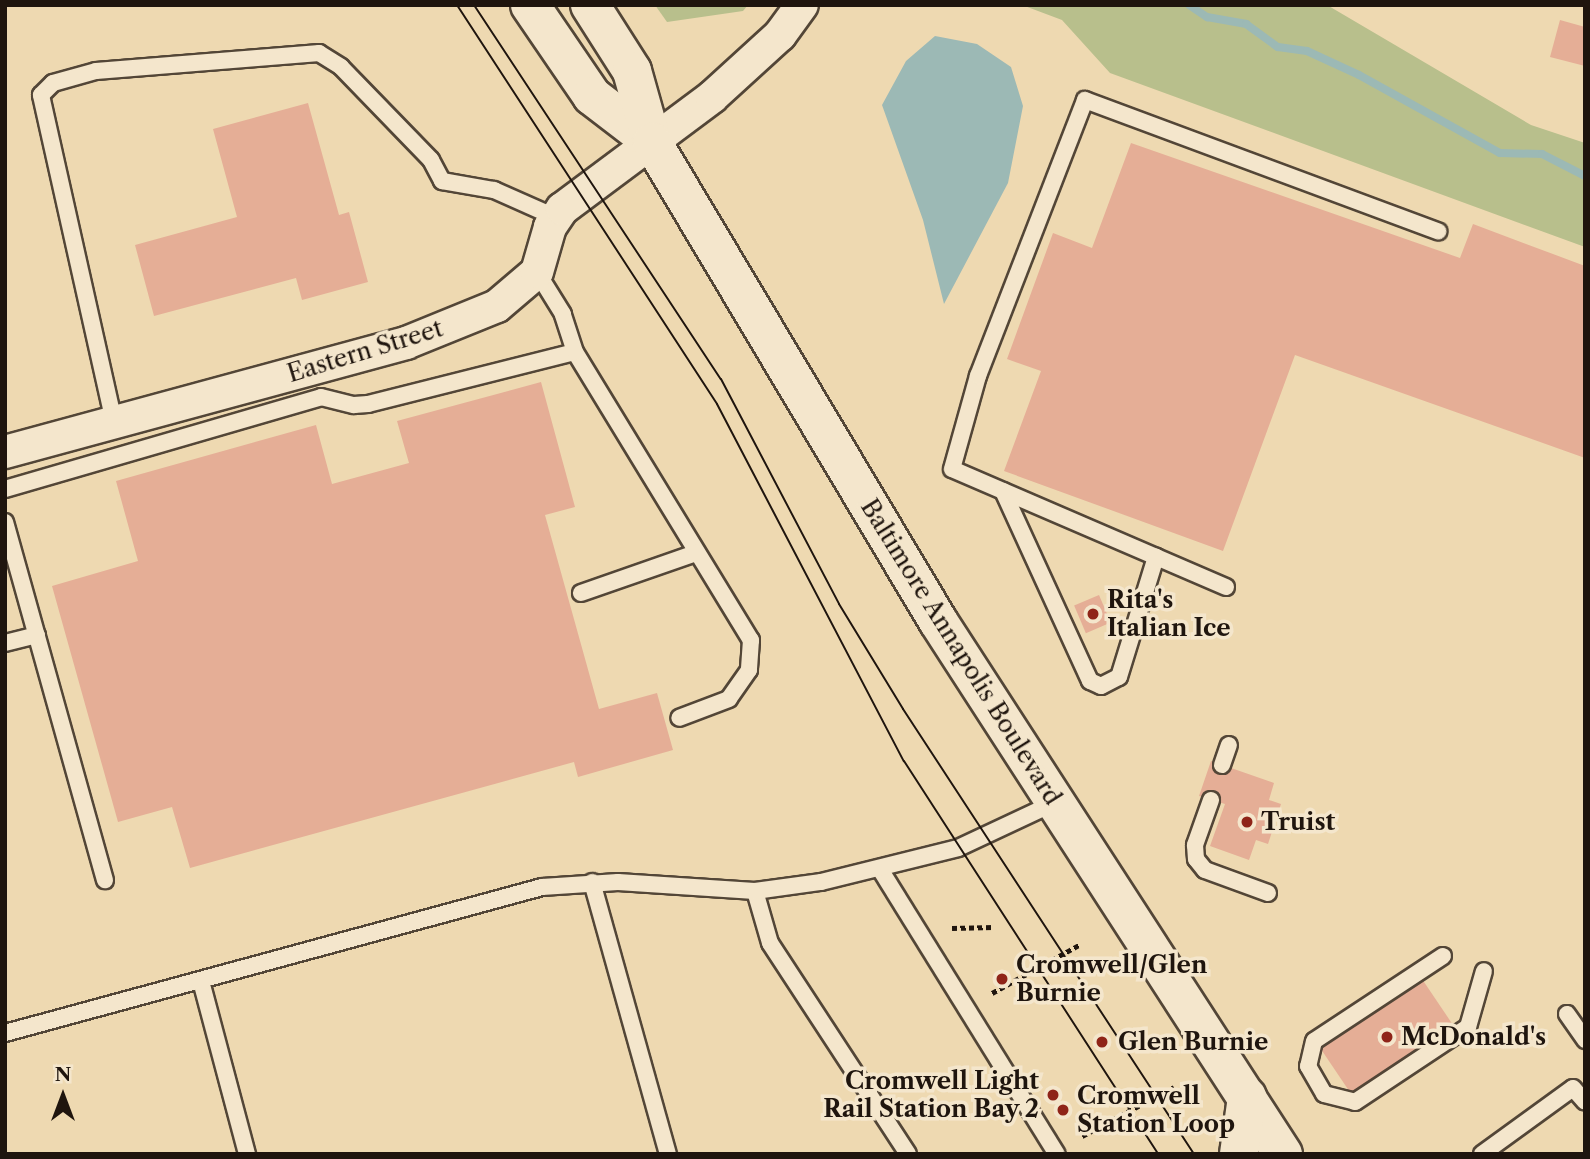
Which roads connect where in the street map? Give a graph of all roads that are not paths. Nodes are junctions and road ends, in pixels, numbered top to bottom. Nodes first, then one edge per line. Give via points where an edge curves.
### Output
1 (530, 5) edge
2 (590, 5) edge
3 (802, 5) edge
4 (652, 142) junction
5 (555, 217) junction
6 (1438, 231) dead end
7 (537, 272) junction
8 (575, 352) junction
9 (114, 422) junction
10 (5, 452) edge
11 (5, 488) edge
12 (1003, 491) junction
13 (5, 522) edge
14 (696, 552) junction
15 (1156, 556) junction
16 (1226, 587) dead end
17 (581, 593) dead end
18 (37, 635) junction
19 (5, 643) edge
20 (679, 718) dead end
21 (1229, 745) dead end
22 (1222, 765) dead end
23 (1211, 800) dead end
24 (1054, 803) junction
25 (880, 869) junction
26 (106, 880) dead end
27 (592, 881) junction
28 (755, 891) junction
29 (1268, 893) dead end
30 (1443, 956) dead end
31 (1484, 971) dead end
32 (201, 981) junction
33 (1567, 1013) dead end
34 (5, 1033) edge
35 (1585, 1040) edge
36 (1247, 1097) junction
37 (1585, 1102) edge
38 (247, 1154) edge
39 (668, 1154) edge
40 (908, 1154) edge
41 (1057, 1154) edge
42 (1239, 1154) edge
43 (1283, 1154) edge
44 (1482, 1154) edge

1 - 4 main road, Baltimore Annapolis Boulevard via 592,96
2 - 4 main road, Baltimore Annapolis Boulevard via 632,71
3 - 4 street via 780,35 742,70
4 - 5 street
4 - 24 main road, Baltimore Annapolis Boulevard via 938,621
5 - 7 street, Eastern Street
5 - 9 lane via 494,190 442,181 430,160 341,67 318,53 96,71 44,88 41,95
6 - 12 lane via 1085,100 978,376 952,469
7 - 8 lane via 564,314
7 - 9 street, Eastern Street via 506,300 442,330
8 - 11 lane via 369,404 321,397
8 - 14 lane
9 - 10 street, Eastern Street
12 - 15 lane
12 - 15 lane via 1090,681 1101,686 1119,677
13 - 18 lane
14 - 17 lane
14 - 20 lane via 751,640 749,670 729,699
15 - 16 lane
18 - 19 lane
18 - 26 lane
21 - 22 lane
23 - 29 lane via 1195,845 1200,866
24 - 25 lane via 958,848
24 - 36 main road, Baltimore Annapolis Boulevard
25 - 28 lane
25 - 41 lane
27 - 28 lane
27 - 32 lane via 518,893
27 - 39 lane
28 - 40 lane via 770,943
30 - 31 lane via 1314,1041 1308,1066 1324,1094 1355,1102 1468,1027
32 - 34 lane
32 - 38 lane
33 - 35 lane
36 - 42 main road
36 - 43 main road, Baltimore Annapolis Boulevard
37 - 44 lane via 1573,1088

